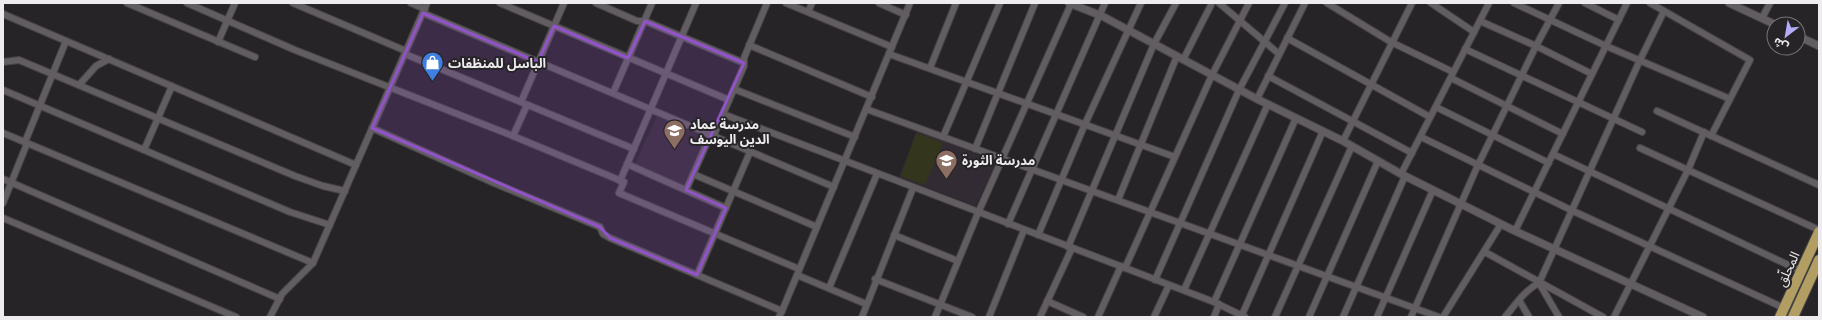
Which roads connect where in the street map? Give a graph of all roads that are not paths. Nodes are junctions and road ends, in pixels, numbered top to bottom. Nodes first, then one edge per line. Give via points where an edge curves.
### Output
1 (127, 3) edge
2 (188, 3) edge
3 (235, 3) edge
4 (293, 3) edge
5 (411, 3) edge
6 (500, 3) edge
7 (564, 3) edge
8 (596, 3) edge
9 (652, 3) edge
10 (696, 3) edge
11 (767, 3) edge
12 (786, 3) edge
13 (812, 3) edge
14 (879, 3) edge
15 (910, 3) edge
16 (956, 3) edge
17 (1000, 3) edge
18 (1035, 3) edge
19 (1070, 3) edge
20 (1105, 3) edge
21 (1141, 3) edge
22 (1176, 3) edge
23 (1212, 3) edge
24 (1219, 3) edge
25 (1249, 3) edge
26 (1285, 3) edge
27 (1305, 3) edge
28 (1327, 3) edge
29 (1412, 3) edge
30 (1432, 3) edge
31 (1488, 3) edge
32 (1514, 3) edge
33 (1559, 3) edge
34 (1585, 3) edge
35 (1627, 3) edge
36 (1650, 3) edge
37 (1729, 3) edge
38 (1770, 3) edge
39 (425, 8) edge
40 (1664, 11) junction
41 (808, 12) junction
42 (3, 14) edge
43 (906, 15) junction
44 (1099, 15) junction
45 (1762, 18) junction
46 (227, 20) junction
47 (1550, 20) junction
48 (1619, 20) junction
49 (1766, 20) edge
50 (644, 21) junction
51 (1240, 21) junction
52 (1480, 21) junction
53 (554, 26) junction
54 (1127, 30) junction
55 (1474, 32) junction
56 (682, 37) junction
57 (1287, 38) junction
58 (1806, 40) edge
59 (66, 41) junction
60 (218, 42) junction
61 (1265, 42) junction
62 (1391, 42) junction
63 (1154, 44) junction
64 (749, 45) junction
65 (1536, 46) junction
66 (1606, 46) junction
67 (1819, 46) edge
68 (1465, 49) junction
69 (891, 50) junction
70 (405, 53) junction
71 (1279, 54) junction
72 (255, 57) dead end
73 (628, 58) junction
74 (1180, 58) junction
75 (109, 59) junction
76 (1640, 60) junction
77 (3, 62) edge
78 (538, 62) junction
79 (744, 63) junction
80 (930, 68) junction
81 (53, 74) junction
82 (666, 74) junction
83 (1592, 74) junction
84 (1212, 75) junction
85 (1452, 75) junction
86 (1523, 75) junction
87 (1268, 76) junction
88 (967, 81) junction
89 (1371, 84) junction
90 (79, 85) junction
91 (172, 86) junction
92 (390, 87) junction
93 (734, 89) junction
94 (3, 90) edge
95 (1239, 90) junction
96 (613, 93) junction
97 (998, 93) junction
98 (872, 96) junction
99 (1257, 99) junction
100 (1730, 99) junction
101 (729, 100) junction
102 (521, 102) junction
103 (1026, 103) junction
104 (1578, 103) junction
105 (1268, 104) junction
106 (40, 105) junction
107 (527, 105) junction
108 (1436, 106) junction
109 (1507, 106) junction
110 (651, 109) junction
111 (866, 109) junction
112 (1657, 111) dead end
113 (723, 114) junction
114 (1056, 114) junction
115 (1430, 117) junction
116 (157, 118) junction
117 (1296, 118) junction
118 (1613, 120) junction
119 (1353, 122) junction
120 (1085, 124) junction
121 (372, 128) junction
122 (1323, 131) junction
123 (1642, 132) dead end
124 (1704, 132) junction
125 (3, 133) edge
126 (1493, 134) junction
127 (1563, 134) junction
128 (513, 136) junction
129 (711, 136) junction
130 (1116, 136) junction
131 (1712, 136) junction
132 (855, 137) junction
133 (943, 137) junction
134 (1421, 137) junction
135 (1343, 141) junction
136 (25, 142) junction
137 (1141, 144) junction
138 (1352, 146) junction
139 (634, 148) junction
140 (1640, 148) dead end
141 (975, 149) junction
142 (144, 150) junction
143 (750, 152) junction
144 (1412, 153) junction
145 (1553, 154) junction
146 (1175, 157) junction
147 (1002, 158) junction
148 (844, 161) junction
149 (1378, 161) junction
150 (1549, 163) junction
151 (627, 164) junction
152 (356, 165) junction
153 (1478, 165) junction
154 (1032, 169) junction
155 (1688, 170) junction
156 (1590, 172) junction
157 (693, 174) junction
158 (877, 174) junction
159 (1403, 175) junction
160 (3, 179) edge
161 (1062, 180) junction
162 (620, 181) junction
163 (12, 182) junction
164 (1819, 185) edge
165 (834, 187) junction
166 (913, 188) junction
167 (686, 190) junction
168 (1433, 190) junction
169 (345, 191) junction
170 (733, 191) junction
171 (1092, 191) junction
172 (1534, 192) junction
173 (1118, 200) junction
174 (3, 203) edge
175 (1461, 204) junction
176 (726, 208) junction
177 (1667, 209) junction
178 (1573, 211) junction
179 (978, 212) junction
180 (1150, 212) junction
181 (3, 218) edge
182 (1180, 223) junction
183 (1008, 224) junction
184 (1501, 224) junction
185 (330, 225) junction
186 (817, 227) junction
187 (1024, 230) junction
188 (1516, 231) junction
189 (1819, 231) edge
190 (715, 234) junction
191 (1209, 234) junction
192 (894, 235) junction
193 (1038, 235) junction
194 (1240, 244) junction
195 (1650, 246) junction
196 (1070, 247) junction
197 (1554, 250) junction
198 (1484, 252) junction
199 (1269, 255) junction
200 (1819, 260) edge
201 (958, 261) junction
202 (313, 263) junction
203 (1298, 266) junction
204 (1123, 267) junction
205 (1801, 271) junction
206 (798, 272) junction
207 (697, 275) junction
208 (1327, 276) junction
209 (875, 279) junction
210 (1155, 280) junction
211 (1539, 283) junction
212 (1631, 283) junction
213 (1169, 285) junction
214 (1356, 287) junction
215 (829, 288) junction
216 (1184, 290) junction
217 (1386, 297) junction
218 (280, 299) junction
219 (1519, 300) junction
220 (1047, 301) junction
221 (1217, 303) junction
222 (866, 304) junction
223 (940, 305) junction
224 (1415, 308) junction
225 (1782, 312) edge
226 (780, 314) edge
227 (1244, 316) edge
228 (1432, 316) edge
229 (236, 317) edge
230 (270, 317) edge
231 (862, 317) edge
232 (935, 317) edge
233 (972, 317) edge
234 (989, 317) edge
235 (1040, 317) edge
236 (1083, 317) edge
237 (1098, 317) edge
238 (1154, 317) edge
239 (1214, 317) edge
240 (1275, 317) edge
241 (1309, 317) edge
242 (1343, 317) edge
243 (1377, 317) edge
244 (1411, 317) edge
245 (1439, 317) edge
246 (1443, 317) edge
247 (1505, 317) edge
248 (1529, 317) edge
249 (1559, 317) edge
250 (1603, 317) edge
251 (1614, 317) edge
252 (1703, 317) edge
253 (1793, 317) edge

1 - 60 street
2 - 46 street
3 - 46 street
4 - 70 street
5 - 39 street
6 - 53 street
7 - 53 street
8 - 50 street via 638,21
9 - 50 street
10 - 56 street
11 - 64 street
12 - 41 street
13 - 41 street
14 - 43 street
15 - 43 street
16 - 80 street
17 - 88 street
18 - 97 street
19 - 44 street
19 - 103 street
20 - 44 street
21 - 54 street
22 - 63 street
23 - 74 street
24 - 51 street
25 - 51 street
26 - 61 street
27 - 57 street
28 - 62 street
29 - 62 street
30 - 55 street
31 - 52 street
32 - 47 street
33 - 47 street
34 - 48 street
35 - 48 street
36 - 40 street
37 - 45 street
38 - 45 street
39 - 70 street
39 - 78 street
40 - 76 street
40 - 100 street via 1750,60
41 - 69 street
42 - 59 street
43 - 69 street
44 - 54 street
44 - 114 street
45 - 49 street
46 - 60 street
46 - 92 street via 308,56
47 - 65 street
47 - 66 street
48 - 66 street
50 - 56 street
50 - 73 street
51 - 61 street
51 - 84 street
52 - 55 street
52 - 65 street
53 - 73 street
53 - 78 street
54 - 63 street
54 - 120 street
55 - 68 street
56 - 79 street
56 - 82 street
57 - 71 street
57 - 89 street
58 - 67 street
59 - 75 street
59 - 81 street
60 - 72 street
61 - 71 street
61 - 95 street
62 - 85 street
62 - 89 street
63 - 74 street
63 - 130 street
64 - 79 street
64 - 98 street
65 - 83 street
65 - 86 street
66 - 76 street
66 - 83 street
68 - 85 street
68 - 86 street
69 - 80 street
69 - 98 street
70 - 92 street
70 - 102 street
71 - 87 street
73 - 82 street
73 - 96 street
74 - 84 street
74 - 137 street
75 - 90 street via 96,66
75 - 91 street
76 - 100 street
76 - 118 street
77 - 81 street via 19,60
78 - 96 street
78 - 102 street
79 - 93 street
80 - 88 street
81 - 90 street
81 - 106 street
82 - 101 street
82 - 110 street
83 - 104 street
84 - 95 street
84 - 146 street
85 - 108 street
85 - 109 street
86 - 104 street
86 - 109 street
87 - 99 street
87 - 119 street
88 - 97 street
88 - 133 street
89 - 115 street
89 - 119 street
90 - 116 street
91 - 116 street
91 - 152 street
92 - 121 street
92 - 128 street
93 - 101 street
93 - 132 street
94 - 106 street
95 - 99 street
95 - 182 street
96 - 110 street
97 - 103 street
97 - 141 street
98 - 111 street
99 - 105 street
100 - 131 street
101 - 113 street
102 - 107 street
103 - 114 street
103 - 147 street
104 - 118 street
104 - 127 street
105 - 117 street
105 - 191 street
106 - 136 street
106 - 142 street
107 - 128 street
107 - 139 street
108 - 115 street
108 - 126 street
109 - 126 street
109 - 127 street
110 - 129 street
110 - 139 street
111 - 132 street
111 - 133 street
112 - 124 street
113 - 129 street
113 - 148 street
114 - 120 street
114 - 154 street
115 - 134 street
116 - 142 street
116 - 169 street via 295,176
117 - 122 street
117 - 194 street
118 - 123 street
118 - 156 street
119 - 135 street
119 - 144 street
120 - 130 street
120 - 161 street
121 - 152 street
121 - 207 street via 600,227 603,234 610,238
122 - 135 street
122 - 199 street
124 - 131 street
124 - 155 street
125 - 136 street
126 - 150 street
126 - 153 street
127 - 145 street
128 - 162 street
129 - 143 street
129 - 157 street
130 - 137 street
130 - 171 street
131 - 164 street
132 - 148 street
133 - 141 street
134 - 144 street
134 - 153 street
135 - 138 street
136 - 163 street via 26,146
136 - 202 street
137 - 146 street
137 - 173 street
138 - 149 street
138 - 203 street
139 - 151 street
140 - 155 street
141 - 147 street
142 - 185 street via 290,212
143 - 165 street
143 - 170 street
144 - 159 street
145 - 150 street
145 - 156 street
146 - 180 street
147 - 154 street
147 - 179 street
148 - 158 street
148 - 165 street
149 - 159 street
149 - 208 street
150 - 172 street
151 - 162 street
151 - 167 street
152 - 169 street
153 - 172 street
153 - 175 street
154 - 161 street
154 - 183 street
155 - 177 street
155 - 189 street
156 - 177 street
156 - 178 street
157 - 167 street
157 - 170 street
158 - 166 street
158 - 215 street
159 - 168 street
159 - 214 street
160 - 163 street
161 - 171 street
161 - 193 street
162 - 190 street via 624,182 619,193
163 - 174 street
163 - 218 street
165 - 186 street
166 - 179 street
166 - 192 street
167 - 176 street
168 - 175 street
168 - 217 street
169 - 185 street
170 - 176 street
170 - 186 street
171 - 173 street
171 - 196 street
172 - 178 street
172 - 188 street
173 - 180 street
175 - 184 street
175 - 224 street
176 - 190 street
177 - 195 street
177 - 205 street
178 - 195 street
178 - 197 street
179 - 183 street
179 - 201 street
180 - 182 street
180 - 204 street
181 - 229 street
182 - 191 street
182 - 210 street
183 - 187 street
184 - 188 street
184 - 198 street
185 - 202 street
186 - 206 street
187 - 193 street
187 - 234 street
188 - 197 street
189 - 205 highway, المحلّق
190 - 206 street
190 - 207 street
191 - 194 street
191 - 216 street
192 - 201 street
192 - 209 street
193 - 196 street
194 - 199 street
194 - 221 street
195 - 212 street
195 - 225 street
196 - 204 street
196 - 220 street
197 - 211 street
197 - 212 street
198 - 211 street
198 - 246 street
199 - 203 street
199 - 227 street
200 - 253 highway, المحلّق
201 - 223 street
202 - 218 street
203 - 208 street
203 - 240 street
204 - 210 street
204 - 237 street
205 - 225 highway, المحلّق
206 - 215 street
206 - 226 street
207 - 226 street
208 - 214 street
208 - 241 street
209 - 222 street
209 - 223 street
210 - 213 street
211 - 219 street
211 - 249 street
211 - 250 street
212 - 251 street
212 - 252 street
213 - 216 street
213 - 238 street
214 - 217 street
214 - 242 street
215 - 222 street
216 - 221 street
217 - 224 street
217 - 243 street
218 - 230 street
219 - 247 street
219 - 248 street
220 - 235 street
220 - 236 street
221 - 227 street
221 - 239 street
222 - 231 street
223 - 232 street
223 - 233 street
224 - 228 street
224 - 244 street
228 - 245 street

